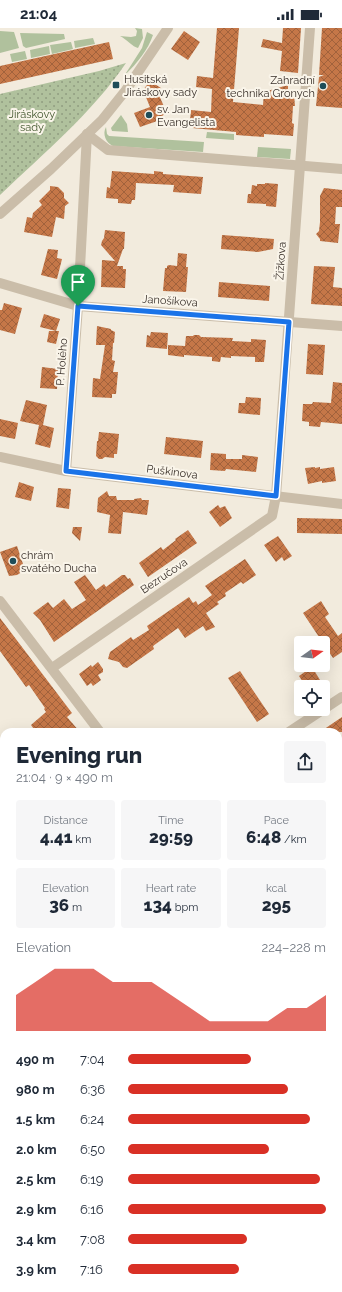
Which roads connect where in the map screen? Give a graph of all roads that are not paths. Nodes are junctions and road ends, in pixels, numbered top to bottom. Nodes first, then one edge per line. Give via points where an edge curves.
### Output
1 (310, 28) edge
2 (165, 29) edge
3 (87, 134) junction
4 (300, 166) junction
5 (342, 169) edge
6 (0, 214) edge
7 (0, 283) edge
8 (78, 306) junction
9 (289, 322) junction
10 (342, 326) edge
11 (0, 457) edge
12 (66, 471) junction
13 (276, 496) junction
14 (342, 504) edge
15 (0, 601) edge
16 (52, 668) junction
17 (342, 697) edge
18 (97, 728) edge
19 (295, 728) edge

1 - 4 street, Žižkova
2 - 3 street via 126,90
3 - 4 street via 108,150
3 - 6 street
3 - 8 street, P. Holého
4 - 5 street
4 - 9 street, Žižkova
7 - 8 street, Janošíkova
8 - 9 street, Janošíkova
8 - 12 street, P. Holého
9 - 10 street, Janošíkova
9 - 13 street, Žižkova
11 - 12 street, Puškinova
12 - 13 street, Puškinova
13 - 14 street, Puškinova
13 - 16 street, Bezručova via 272,516
15 - 16 street
16 - 18 street
17 - 19 street

